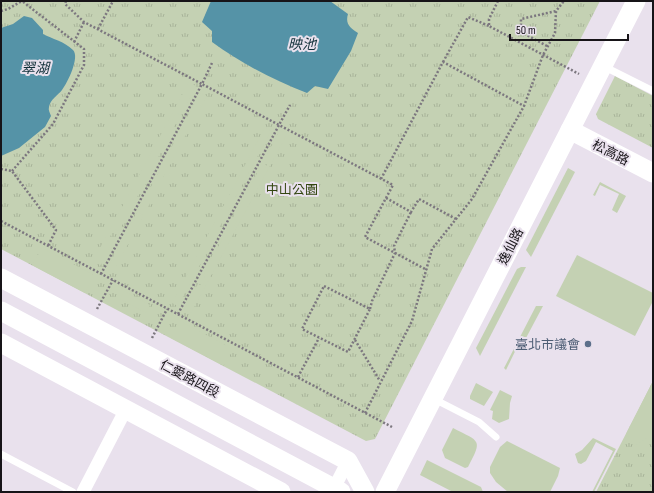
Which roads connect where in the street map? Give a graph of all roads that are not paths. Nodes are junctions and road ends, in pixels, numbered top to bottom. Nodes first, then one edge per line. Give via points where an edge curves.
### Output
1 (636, 1) edge
2 (603, 66) junction
3 (653, 91) edge
4 (570, 130) junction
5 (653, 173) edge
6 (1, 278) edge
7 (1, 311) edge
8 (1, 343) edge
9 (432, 398) junction
10 (126, 409) junction
11 (496, 437) dead end
12 (1, 454) edge
13 (348, 461) junction
14 (336, 491) edge
15 (73, 492) edge
16 (83, 492) edge
17 (281, 492) edge
18 (365, 492) edge
19 (385, 492) edge

1 - 2 main road, 逸仙路
2 - 3 lane
2 - 4 main road, 逸仙路
4 - 5 main road, 松高路
4 - 9 main road, 逸仙路
6 - 13 main road, 仁愛路四段
7 - 14 main road
8 - 10 main road
9 - 11 lane via 479,422
9 - 19 main road, 逸仙路
10 - 16 street
10 - 17 main road
12 - 15 lane
13 - 14 street
13 - 18 main road

